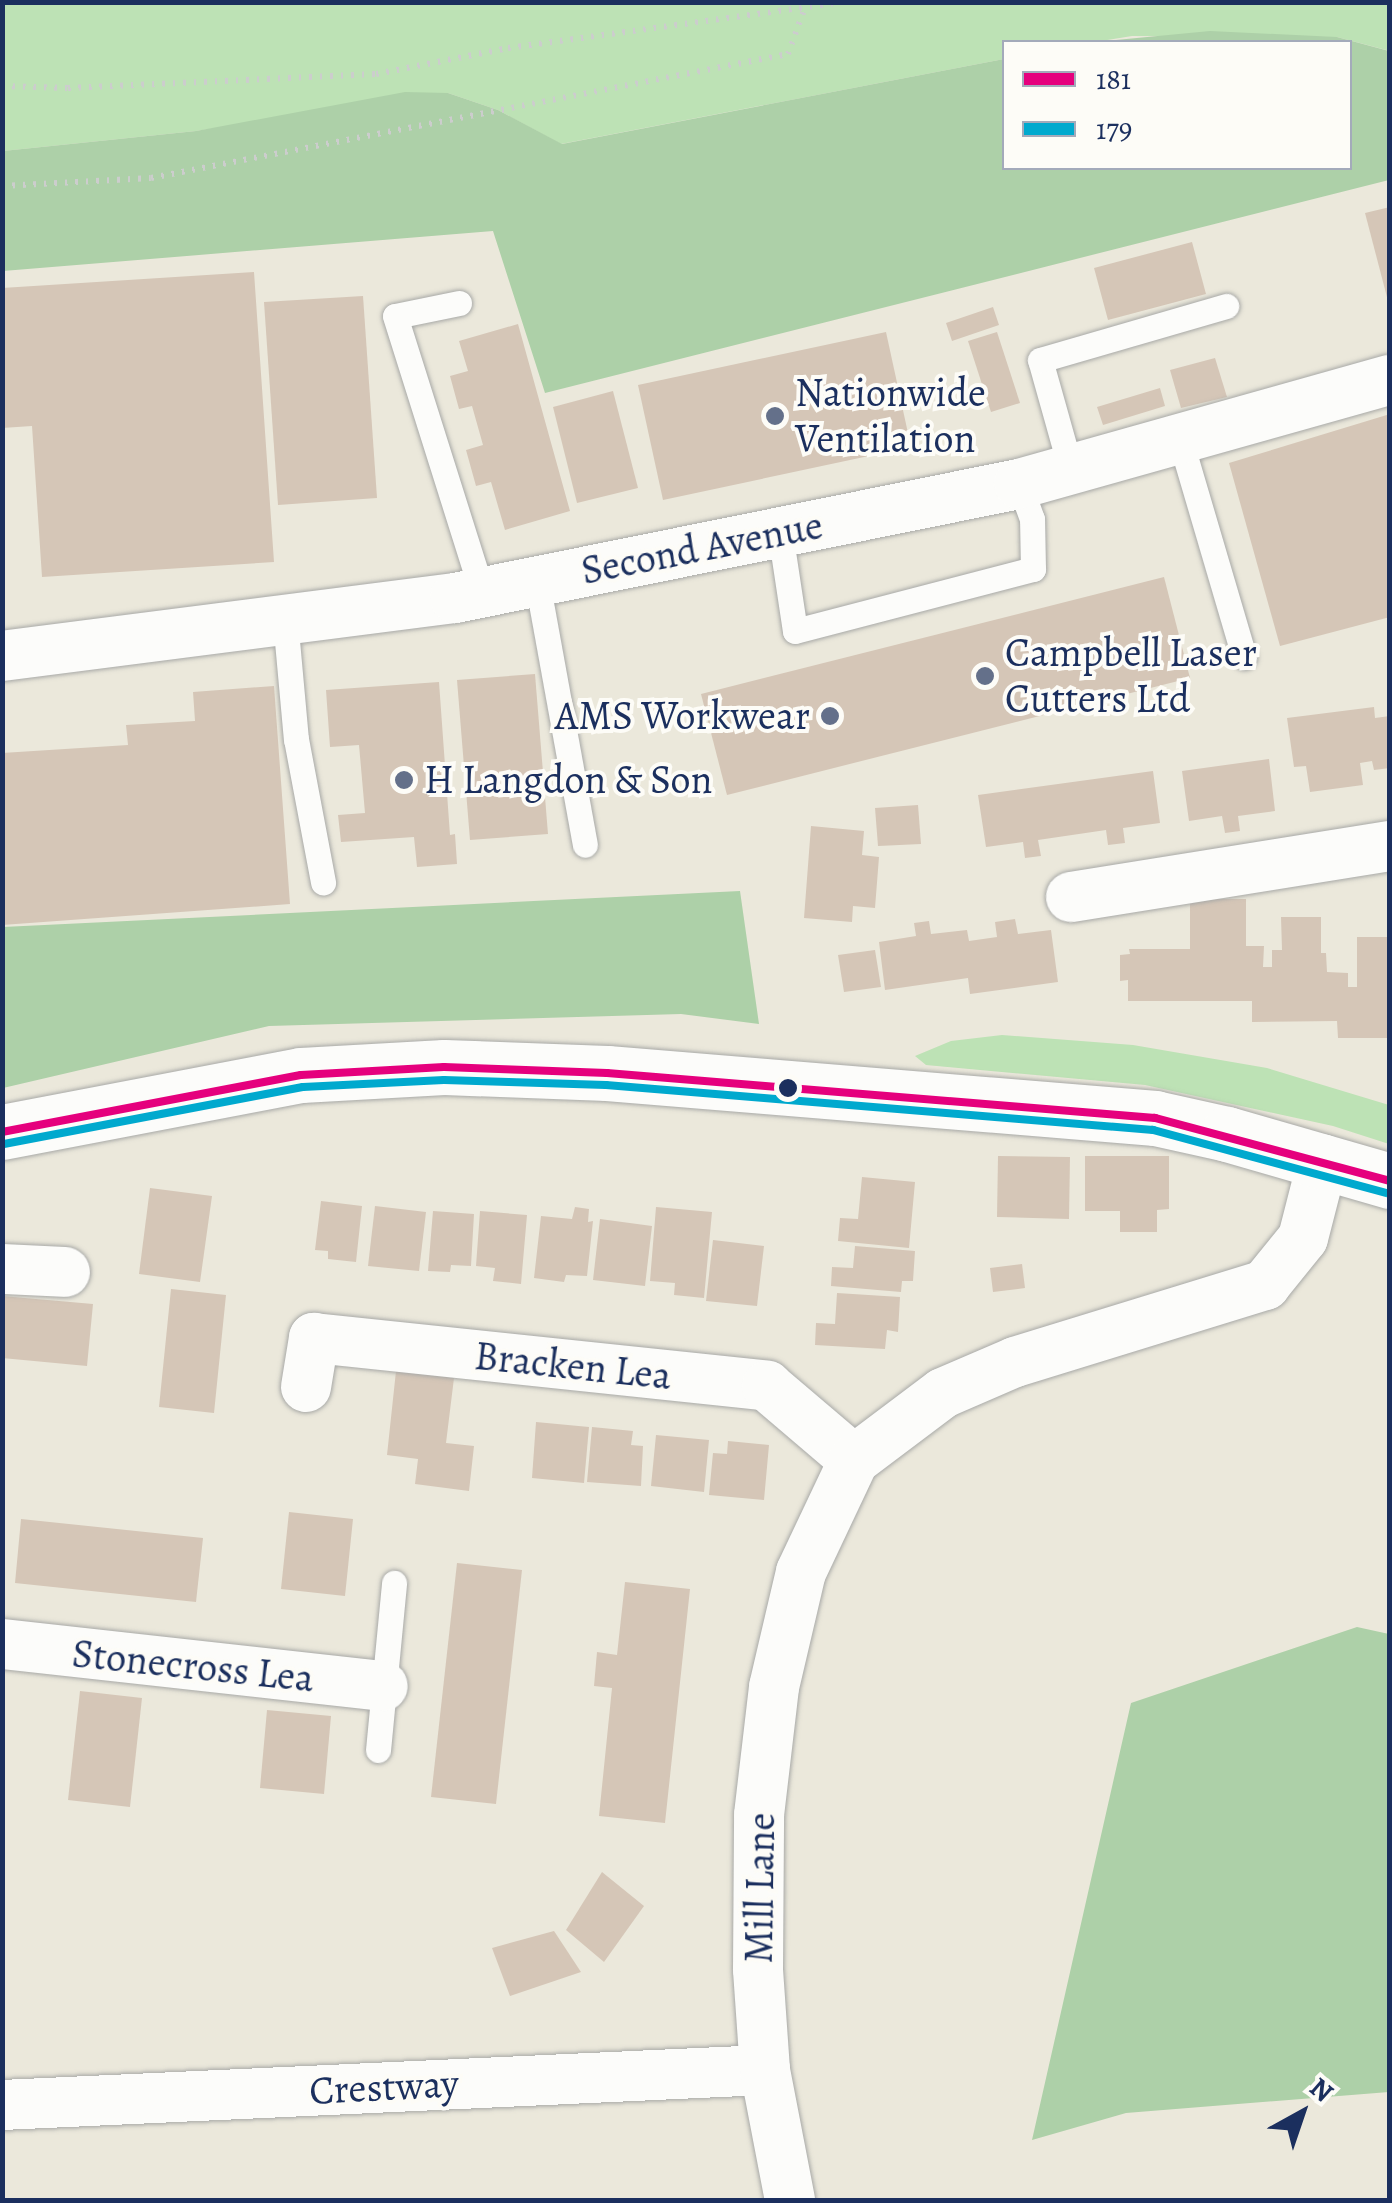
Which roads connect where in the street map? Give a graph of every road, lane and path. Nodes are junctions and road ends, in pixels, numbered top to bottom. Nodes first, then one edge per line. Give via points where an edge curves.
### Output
1 (797, 2) edge
2 (845, 2) edge
3 (804, 10) junction
4 (790, 12) junction
5 (2, 86) edge
6 (2, 186) edge
7 (459, 303) dead end
8 (1226, 306) dead end
9 (1390, 380) edge
10 (1180, 439) junction
11 (1071, 470) junction
12 (1019, 484) junction
13 (780, 532) junction
14 (536, 581) junction
15 (482, 592) junction
16 (285, 619) junction
17 (2, 656) edge
18 (1244, 657) dead end
19 (586, 845) dead end
20 (1390, 846) edge
21 (324, 882) dead end
22 (1071, 897) dead end
23 (2, 1132) edge
24 (1323, 1160) junction
25 (1390, 1180) edge
26 (2, 1270) edge
27 (64, 1272) dead end
28 (306, 1387) dead end
29 (854, 1460) junction
30 (394, 1583) dead end
31 (2, 1644) edge
32 (383, 1686) junction
33 (378, 1750) dead end
34 (765, 2070) junction
35 (2, 2105) edge
36 (790, 2200) edge

1 - 4 path
2 - 3 path
3 - 4 path
3 - 6 path via 788,54 151,178
4 - 5 path via 508,48 376,74
7 - 15 lane via 395,316
8 - 11 lane via 1040,360
9 - 10 street, Second Avenue
10 - 11 street, Second Avenue
10 - 18 lane
11 - 12 street, Second Avenue
12 - 13 street, Second Avenue
12 - 13 lane via 1032,519 1033,568 796,631
13 - 14 street, Second Avenue
14 - 15 street, Second Avenue
14 - 19 lane
15 - 16 street, Second Avenue
16 - 17 street, Second Avenue
16 - 21 lane via 296,740
20 - 22 street
23 - 24 street via 301,1075 444,1067 1155,1118
24 - 25 street
24 - 29 street, Mill Lane via 1302,1238 1265,1285 1015,1362 943,1394
26 - 27 street
28 - 29 street, Bracken Lea via 314,1338 767,1386
29 - 34 street, Mill Lane via 801,1572 774,1687 759,1815
30 - 32 lane
31 - 32 street, Stonecross Lea
32 - 33 lane
34 - 35 street, Crestway
34 - 36 street, Mill Lane

